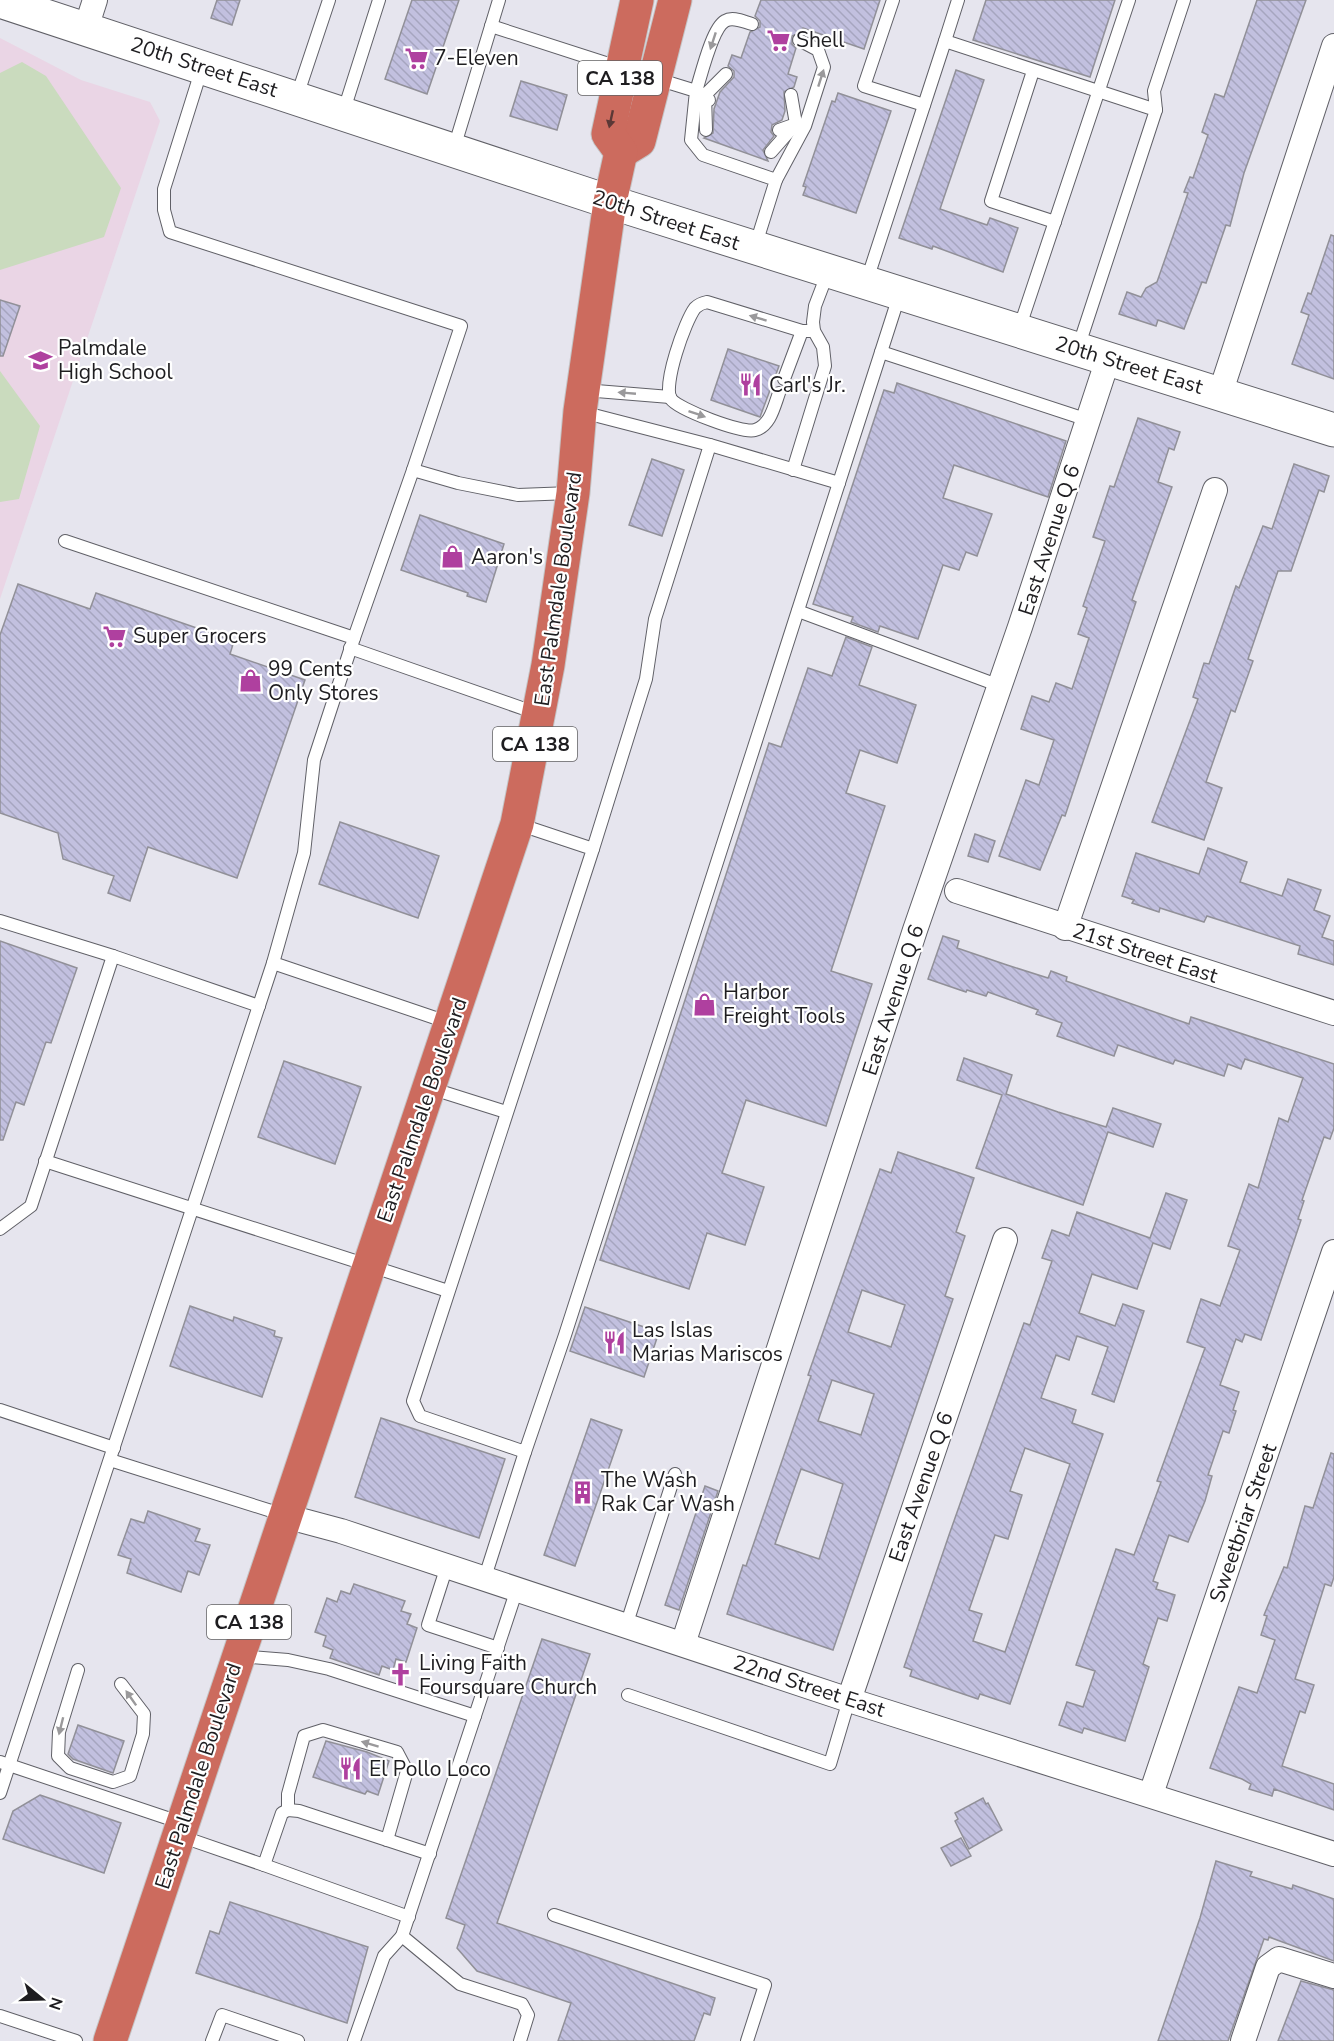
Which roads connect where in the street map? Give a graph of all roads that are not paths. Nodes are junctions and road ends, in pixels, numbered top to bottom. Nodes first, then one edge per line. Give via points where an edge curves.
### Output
1 (330, 0) edge
2 (380, 0) edge
3 (500, 0) edge
4 (637, 0) edge
5 (675, 0) edge
6 (893, 0) edge
7 (958, 0) edge
8 (1129, 0) edge
9 (1184, 0) edge
10 (0, 2) edge
11 (91, 14) edge
12 (752, 24) dead end
13 (491, 27) junction
14 (799, 40) dead end
15 (945, 42) junction
16 (1334, 45) edge
17 (202, 66) junction
18 (622, 68) junction
19 (1033, 70) junction
20 (726, 74) dead end
21 (653, 78) junction
22 (1098, 92) junction
23 (701, 93) junction
24 (791, 96) dead end
25 (296, 98) junction
26 (924, 105) junction
27 (714, 109) dead end
28 (1156, 110) junction
29 (343, 113) junction
30 (800, 125) junction
31 (706, 130) dead end
32 (779, 130) dead end
33 (453, 150) junction
34 (621, 152) junction
35 (771, 152) dead end
36 (776, 180) junction
37 (610, 202) junction
38 (1055, 222) junction
39 (754, 248) junction
40 (828, 271) junction
41 (866, 283) junction
42 (900, 293) junction
43 (808, 331) junction
44 (1019, 331) junction
45 (881, 352) junction
46 (1093, 354) junction
47 (784, 379) dead end
48 (779, 393) dead end
49 (1220, 394) junction
50 (670, 397) junction
51 (582, 400) junction
52 (1088, 420) junction
53 (1334, 430) edge
54 (710, 445) junction
55 (413, 470) junction
56 (794, 470) junction
57 (839, 483) junction
58 (1215, 490) dead end
59 (573, 493) junction
60 (65, 541) dead end
61 (798, 611) junction
62 (352, 643) junction
63 (1000, 686) junction
64 (540, 714) junction
65 (517, 824) junction
66 (593, 849) junction
67 (957, 891) dead end
68 (0, 921) edge
69 (1065, 928) junction
70 (113, 956) junction
71 (273, 963) junction
72 (259, 1006) junction
73 (1334, 1013) edge
74 (452, 1024) junction
75 (429, 1087) junction
76 (506, 1112) junction
77 (45, 1161) junction
78 (192, 1208) junction
79 (0, 1229) edge
80 (1005, 1240) dead end
81 (1334, 1252) edge
82 (370, 1266) junction
83 (448, 1291) junction
84 (0, 1410) edge
85 (525, 1452) junction
86 (112, 1454) junction
87 (675, 1474) dead end
88 (285, 1516) junction
89 (447, 1566) junction
90 (484, 1580) junction
91 (517, 1589) junction
92 (626, 1626) junction
93 (683, 1644) junction
94 (498, 1648) junction
95 (238, 1656) junction
96 (78, 1670) dead end
97 (121, 1684) dead end
98 (627, 1695) dead end
99 (849, 1700) junction
100 (475, 1716) junction
101 (5, 1764) edge
102 (0, 1793) edge
103 (1151, 1794) junction
104 (288, 1810) junction
105 (181, 1829) junction
106 (387, 1840) junction
107 (430, 1854) junction
108 (1334, 1854) edge
109 (264, 1865) junction
110 (554, 1915) dead end
111 (409, 1917) junction
112 (402, 1936) junction
113 (1334, 1976) edge
114 (0, 2016) edge
115 (76, 2041) edge
116 (110, 2041) edge
117 (212, 2041) edge
118 (298, 2041) edge
119 (354, 2041) edge
120 (520, 2041) edge
121 (747, 2041) edge
122 (1243, 2041) edge

1 - 25 lane
2 - 29 lane
3 - 13 lane
4 - 18 highway, CA 138
5 - 21 highway, CA 138
6 - 26 lane via 864,86
7 - 15 lane
8 - 22 lane
9 - 28 lane via 1154,91
10 - 11 street, 20th Street East
11 - 17 street, 20th Street East
12 -> 23 lane via 733,18 716,30
13 - 18 lane
13 - 33 lane
30 -> 14 lane via 824,67 819,50
15 - 19 lane
15 - 26 lane
16 - 49 street
17 - 25 street, 20th Street East
17 - 55 lane via 164,189 170,232 461,326
18 -> 34 highway, CA 138 via 608,134
19 - 22 lane
19 - 38 lane via 991,201
20 - 23 lane
21 - 23 lane
21 - 34 highway, CA 138 via 639,141
22 - 28 lane
22 - 38 lane
23 - 27 lane
23 - 31 lane
23 - 36 lane via 691,140 703,155
24 - 30 lane
25 - 29 street, 20th Street East
26 - 41 lane
28 - 46 lane
29 - 33 street, 20th Street East
30 - 32 lane
30 - 35 lane
30 - 36 lane
33 - 37 street, 20th Street East
34 - 37 highway, East Palmdale Boulevard / CA 138
36 - 39 lane
37 - 39 street, 20th Street East
37 - 51 highway, East Palmdale Boulevard / CA 138
38 - 44 lane
39 - 40 street, 20th Street East
40 - 41 street, 20th Street East
40 - 43 lane
41 - 42 street, 20th Street East
42 - 44 street, 20th Street East
42 - 45 lane
43 - 47 lane
43 -> 50 lane via 701,303 684,329 667,387
43 - 56 lane via 823,347 825,366
44 - 46 street, 20th Street East
45 - 52 lane
45 - 57 lane
46 - 49 street, 20th Street East
46 - 52 street, East Avenue Q 6
50 -> 48 lane via 680,408 747,431 762,426 771,416
49 - 53 street, 20th Street East
50 -> 51 lane
51 - 54 lane
51 - 59 highway, East Palmdale Boulevard / CA 138
52 - 63 street, East Avenue Q 6
54 - 56 lane
54 - 66 lane via 655,619 646,679
55 - 59 lane via 518,495
55 - 62 lane
56 - 57 lane
57 - 61 lane
58 - 69 street
59 - 64 highway, East Palmdale Boulevard / CA 138
60 - 62 lane
61 - 63 lane
61 - 85 lane
62 - 64 lane
62 - 71 lane via 314,760 304,853
63 - 93 street, East Avenue Q 6 via 915,930
64 - 65 highway, East Palmdale Boulevard / CA 138
65 - 66 lane
65 - 74 highway, East Palmdale Boulevard / CA 138
66 - 76 lane
67 - 69 street, 21st Street East
68 - 70 lane
69 - 73 street, 21st Street East
70 - 72 lane
70 - 77 lane
71 - 72 lane
71 - 74 lane
72 - 78 lane
74 - 75 highway, East Palmdale Boulevard / CA 138
75 - 76 lane
75 - 82 highway, East Palmdale Boulevard / CA 138
76 - 83 lane
77 - 78 lane
77 - 79 lane via 31,1206
78 - 82 lane
78 - 86 lane
80 - 99 street, East Avenue Q 6
81 - 103 street, Sweetbriar Street
82 - 83 lane
82 - 88 highway, East Palmdale Boulevard / CA 138
83 - 85 lane via 413,1401 420,1416
84 - 86 lane
85 - 90 lane
86 - 88 lane
86 - 101 lane
87 - 92 lane
88 - 89 street, 22nd Street East
88 - 95 highway, East Palmdale Boulevard / CA 138
89 - 90 street, 22nd Street East
89 - 94 lane via 428,1625
90 - 91 street, 22nd Street East
91 - 92 street, 22nd Street East
91 - 94 lane
92 - 93 street, 22nd Street East
93 - 99 street, 22nd Street East
94 - 100 lane
95 - 100 lane via 288,1660 329,1669
95 - 105 highway, East Palmdale Boulevard / CA 138
96 -> 97 lane via 58,1732 58,1756 70,1768 113,1782 130,1776 143,1734 144,1714
98 - 99 lane via 830,1764
99 - 103 street, 22nd Street East
100 - 107 lane
101 - 102 lane
101 - 105 lane
103 - 108 street, 22nd Street East
104 - 106 lane
106 -> 104 lane via 406,1771 397,1752 323,1730 304,1736 288,1794
104 - 109 lane via 282,1813
105 - 109 lane
105 - 116 highway, East Palmdale Boulevard / CA 138
106 - 107 lane
107 - 111 lane
109 - 111 lane
110 - 121 lane via 765,1985
111 - 112 lane
112 - 119 lane via 384,1956
112 - 120 lane via 460,1984 522,2004 528,2015
113 - 122 street via 1279,1959 1268,1968
114 - 115 lane
117 - 118 lane via 222,2015

